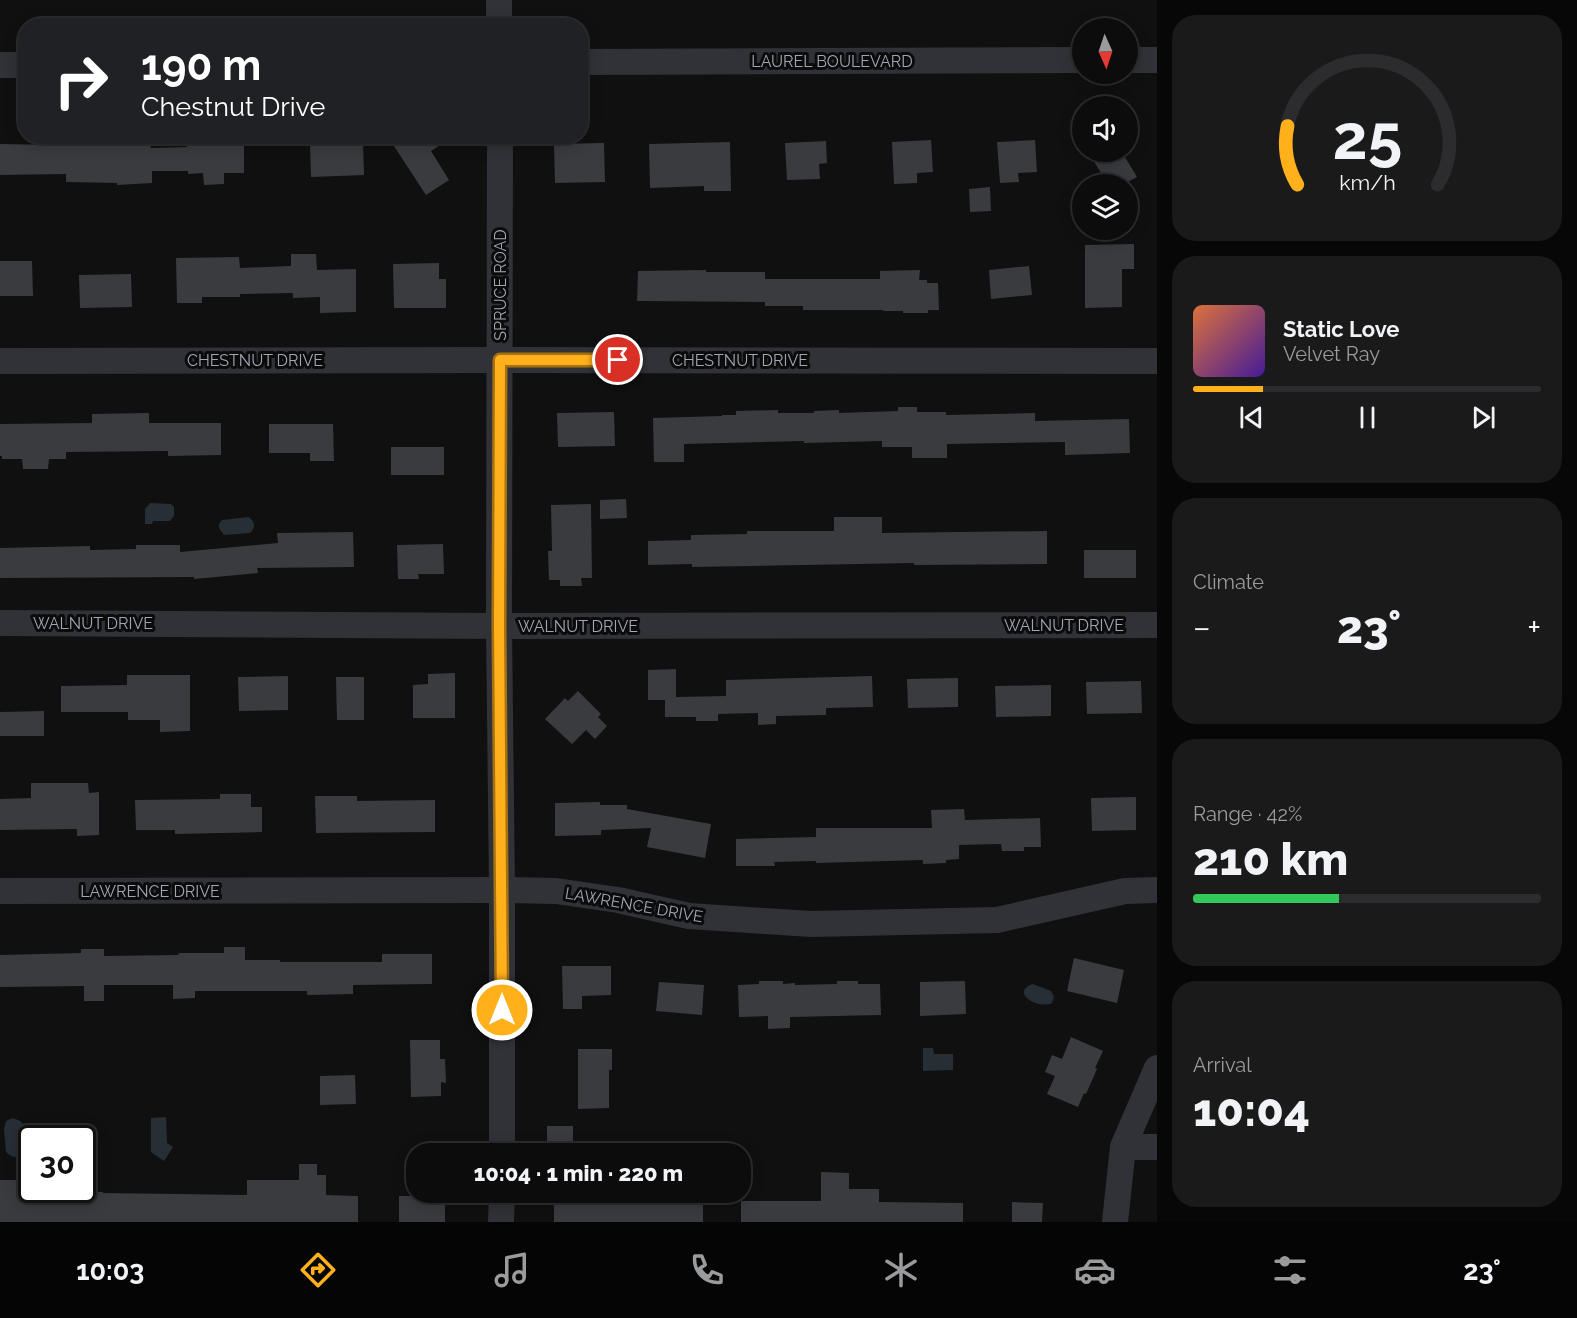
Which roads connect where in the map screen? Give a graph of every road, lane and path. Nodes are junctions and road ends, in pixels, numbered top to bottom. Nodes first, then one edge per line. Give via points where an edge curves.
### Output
1 (499, 0) edge
2 (499, 18) edge
3 (1072, 60) edge
4 (1138, 60) edge
5 (1157, 60) edge
6 (588, 62) edge
7 (0, 65) edge
8 (18, 65) edge
9 (500, 144) edge
10 (500, 360) junction
11 (0, 361) edge
12 (1157, 361) edge
13 (0, 623) edge
14 (1157, 625) edge
15 (499, 626) junction
16 (502, 890) junction
17 (1157, 890) edge
18 (0, 891) edge
19 (1157, 1068) edge
20 (502, 1143) edge
21 (1123, 1147) junction
22 (1157, 1147) edge
23 (501, 1203) edge
24 (501, 1222) edge
25 (1115, 1222) edge

1 - 2 street
3 - 6 street, LAUREL BOULEVARD
4 - 5 street
7 - 8 street
9 - 10 street, SPRUCE ROAD
10 - 11 street, CHESTNUT DRIVE
10 - 12 street, CHESTNUT DRIVE
10 - 15 street, SPRUCE ROAD
13 - 15 street, WALNUT DRIVE
14 - 15 street, WALNUT DRIVE
15 - 16 street, SPRUCE ROAD
16 - 17 street, LAWRENCE DRIVE via 556,891 608,898 689,916 811,924 996,920 1125,891
16 - 18 street, LAWRENCE DRIVE
16 - 20 street, SPRUCE ROAD
19 - 21 street
21 - 22 street
21 - 25 street
23 - 24 street

